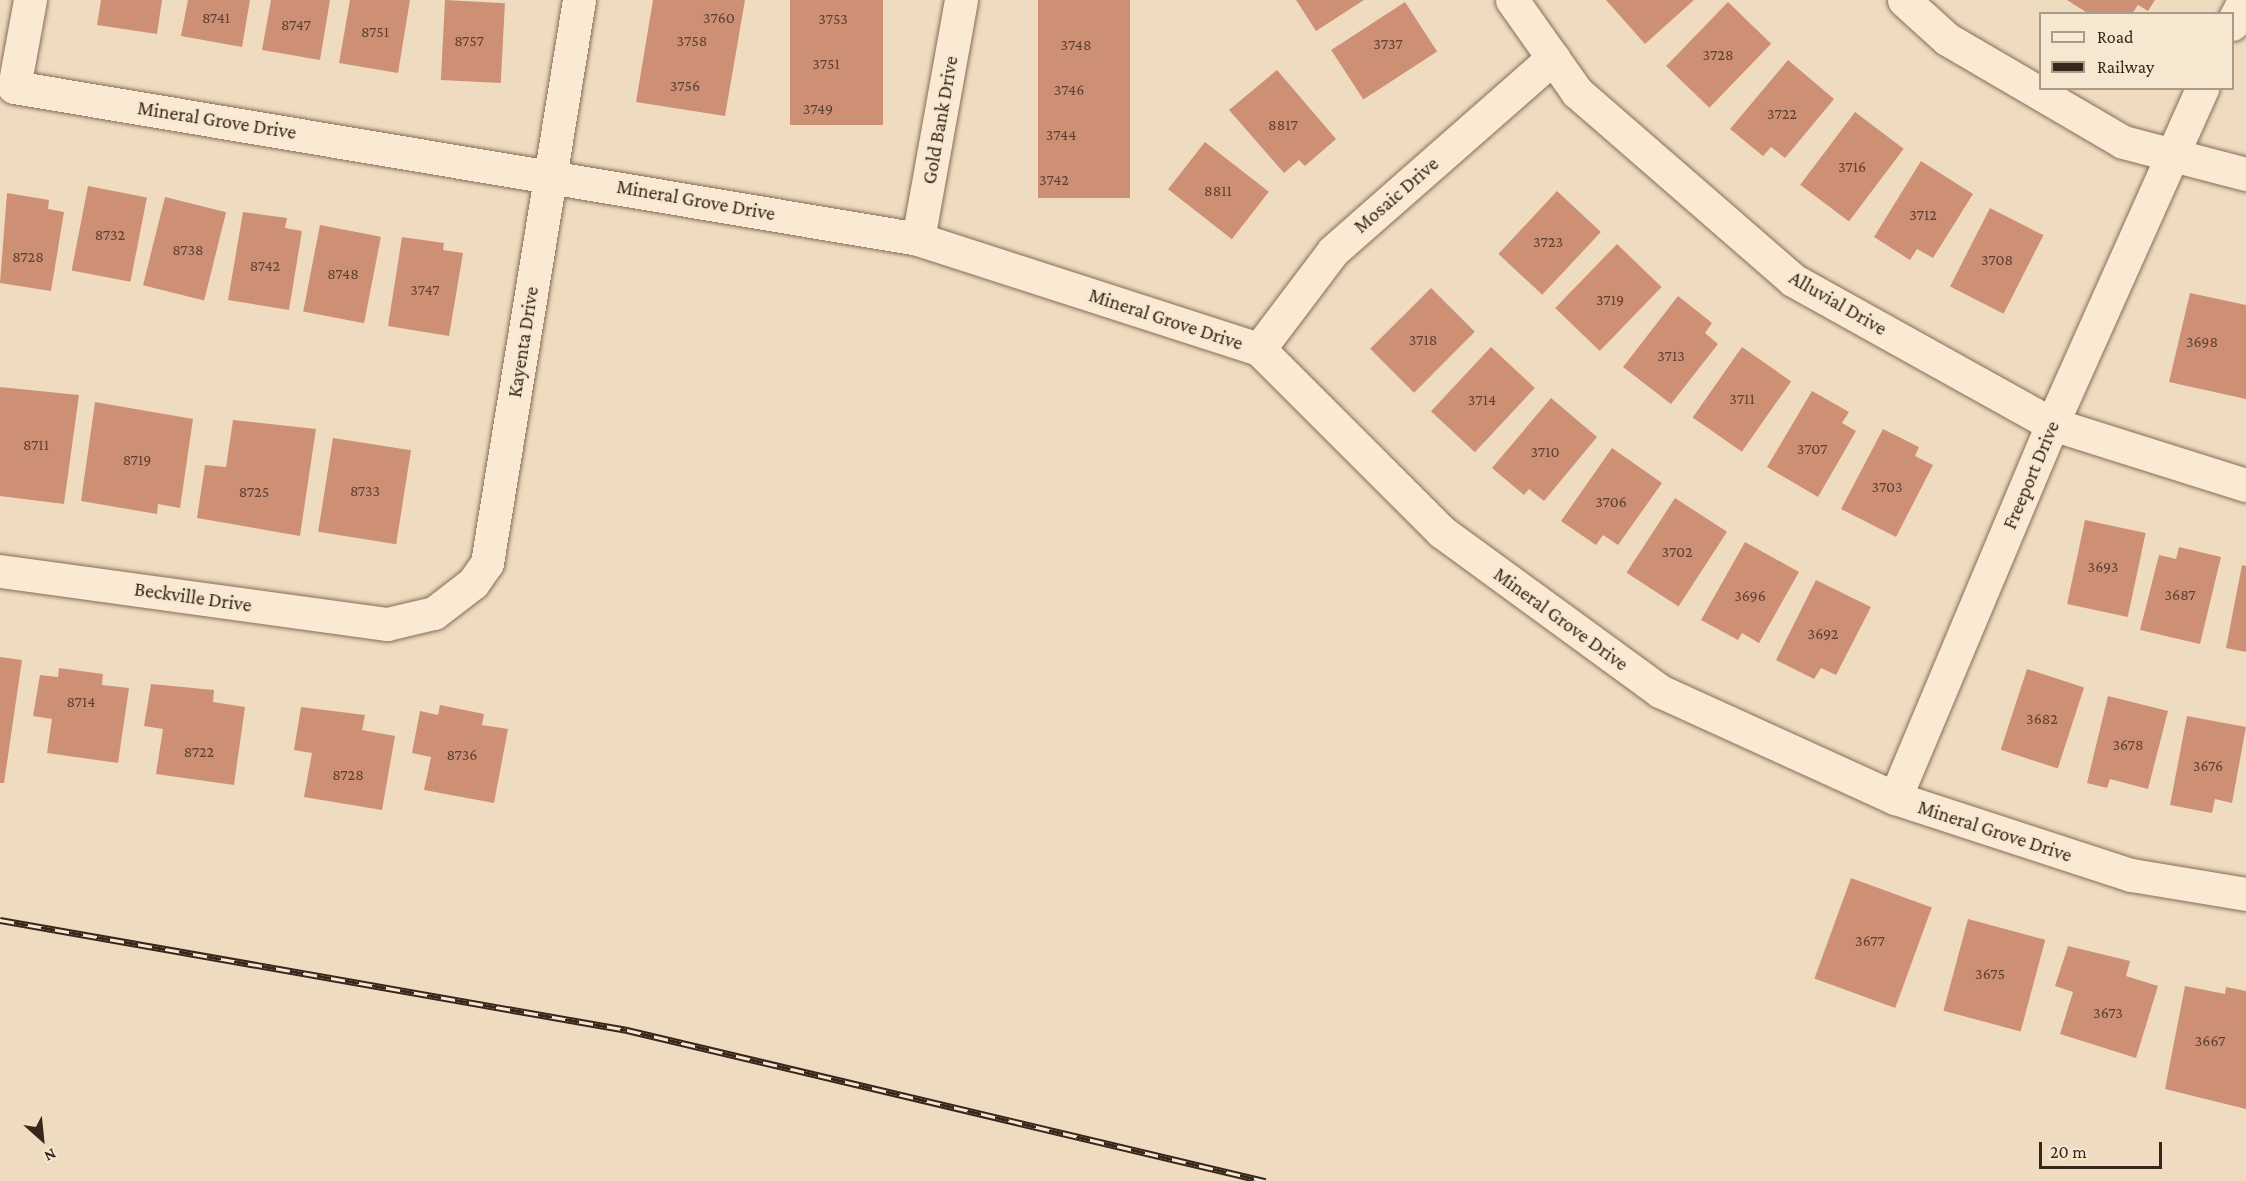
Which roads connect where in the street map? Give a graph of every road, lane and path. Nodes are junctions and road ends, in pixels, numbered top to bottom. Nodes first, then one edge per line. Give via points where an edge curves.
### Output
1 (30, 0) edge
2 (579, 0) edge
3 (961, 0) edge
4 (1512, 0) edge
5 (1904, 0) edge
6 (2244, 0) edge
7 (2234, 20) edge
8 (1553, 58) junction
9 (2201, 90) edge
10 (2172, 154) junction
11 (2246, 174) edge
12 (550, 175) junction
13 (918, 239) junction
14 (1259, 349) junction
15 (2052, 424) junction
16 (2246, 485) edge
17 (0, 571) edge
18 (387, 624) joint
19 (1895, 798) junction
20 (2246, 894) edge

1 - 12 street, Mineral Grove Drive via 14,87
2 - 12 street, Kayenta Drive
3 - 13 street, Gold Bank Drive
4 - 8 street, Alluvial Drive
5 - 10 street via 1947,39 2123,142
6 - 7 street
8 - 14 street, Mosaic Drive via 1333,251
8 - 15 street, Alluvial Drive via 1576,92 1793,280
9 - 10 street, Freeport Drive
10 - 11 street
10 - 15 street, Freeport Drive
12 - 13 street, Mineral Grove Drive
12 - 18 street, Kayenta Drive via 487,563 473,584 434,613
13 - 14 street, Mineral Grove Drive
14 - 19 street, Mineral Grove Drive via 1442,531 1660,691
15 - 16 street, Alluvial Drive
15 - 19 street, Freeport Drive
17 - 18 street, Beckville Drive
19 - 20 street, Mineral Grove Drive via 2131,875

